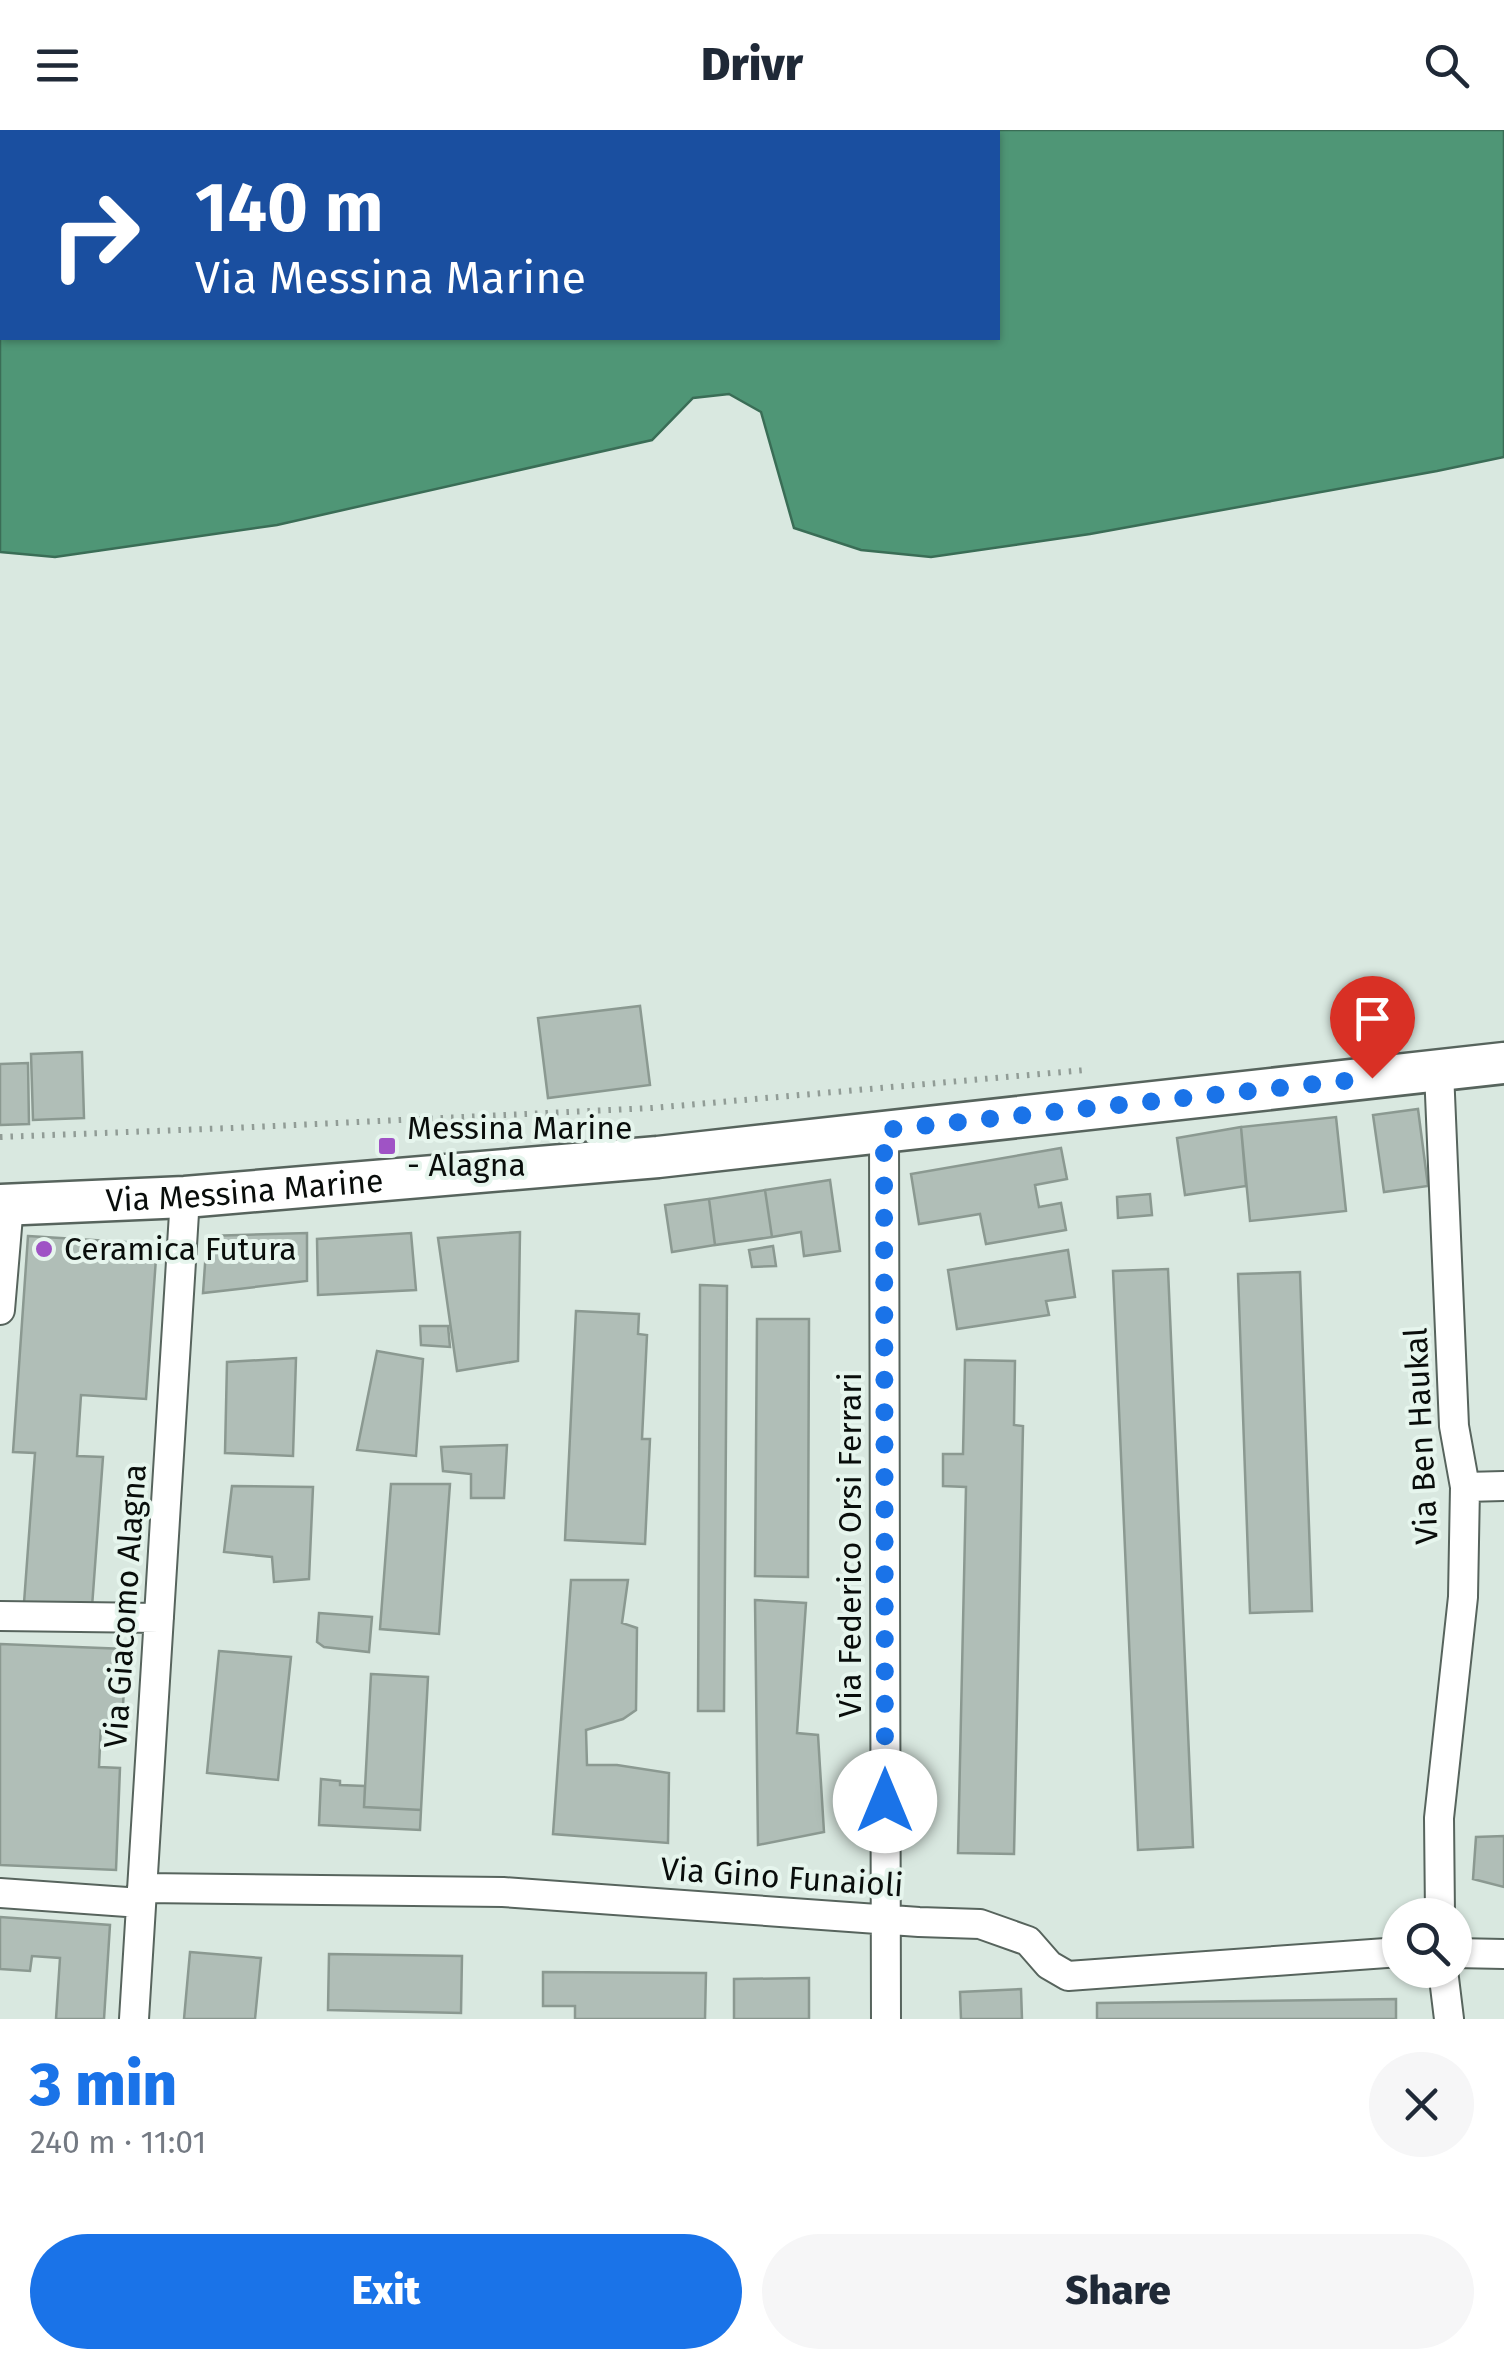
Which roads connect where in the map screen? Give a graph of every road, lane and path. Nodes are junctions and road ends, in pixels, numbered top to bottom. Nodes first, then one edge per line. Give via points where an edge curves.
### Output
1 (1504, 1064) edge
2 (1098, 1068) dead end
3 (1439, 1071) junction
4 (884, 1130) junction
5 (0, 1137) edge
6 (186, 1197) junction
7 (4, 1204) edge
8 (0, 1310) edge
9 (1465, 1486) junction
10 (1504, 1486) edge
11 (0, 1616) edge
12 (159, 1618) junction
13 (0, 1893) edge
14 (142, 1895) junction
15 (1440, 1898) edge
16 (886, 1920) junction
17 (1382, 1953) edge
18 (1472, 1953) edge
19 (1504, 1954) edge
20 (1445, 1988) edge
21 (134, 2019) edge
22 (886, 2019) edge
23 (1449, 2019) edge

1 - 3 main road, Via Messina Marine
2 - 5 path via 652,1108
3 - 4 main road, Via Messina Marine
3 - 9 street, Via Ben Haukal via 1454,1426
4 - 6 main road, Via Messina Marine via 658,1157
4 - 16 street, Via Federico Orsi Ferrari
6 - 7 main road, Via Messina Marine
6 - 12 street, Via Giacomo Alagna
7 - 8 street
9 - 10 street
9 - 15 street, Via Ben Haukal
11 - 12 street
12 - 14 street, Via Giacomo Alagna
13 - 14 street, Via Gino Funaioli
14 - 16 street, Via Gino Funaioli via 503,1892
14 - 21 street, Via Giacomo Alagna
16 - 17 street, Via Gino Funaioli via 980,1924 1028,1941 1068,1976
16 - 22 street, Via Federico Orsi Ferrari
18 - 19 street
20 - 23 street

